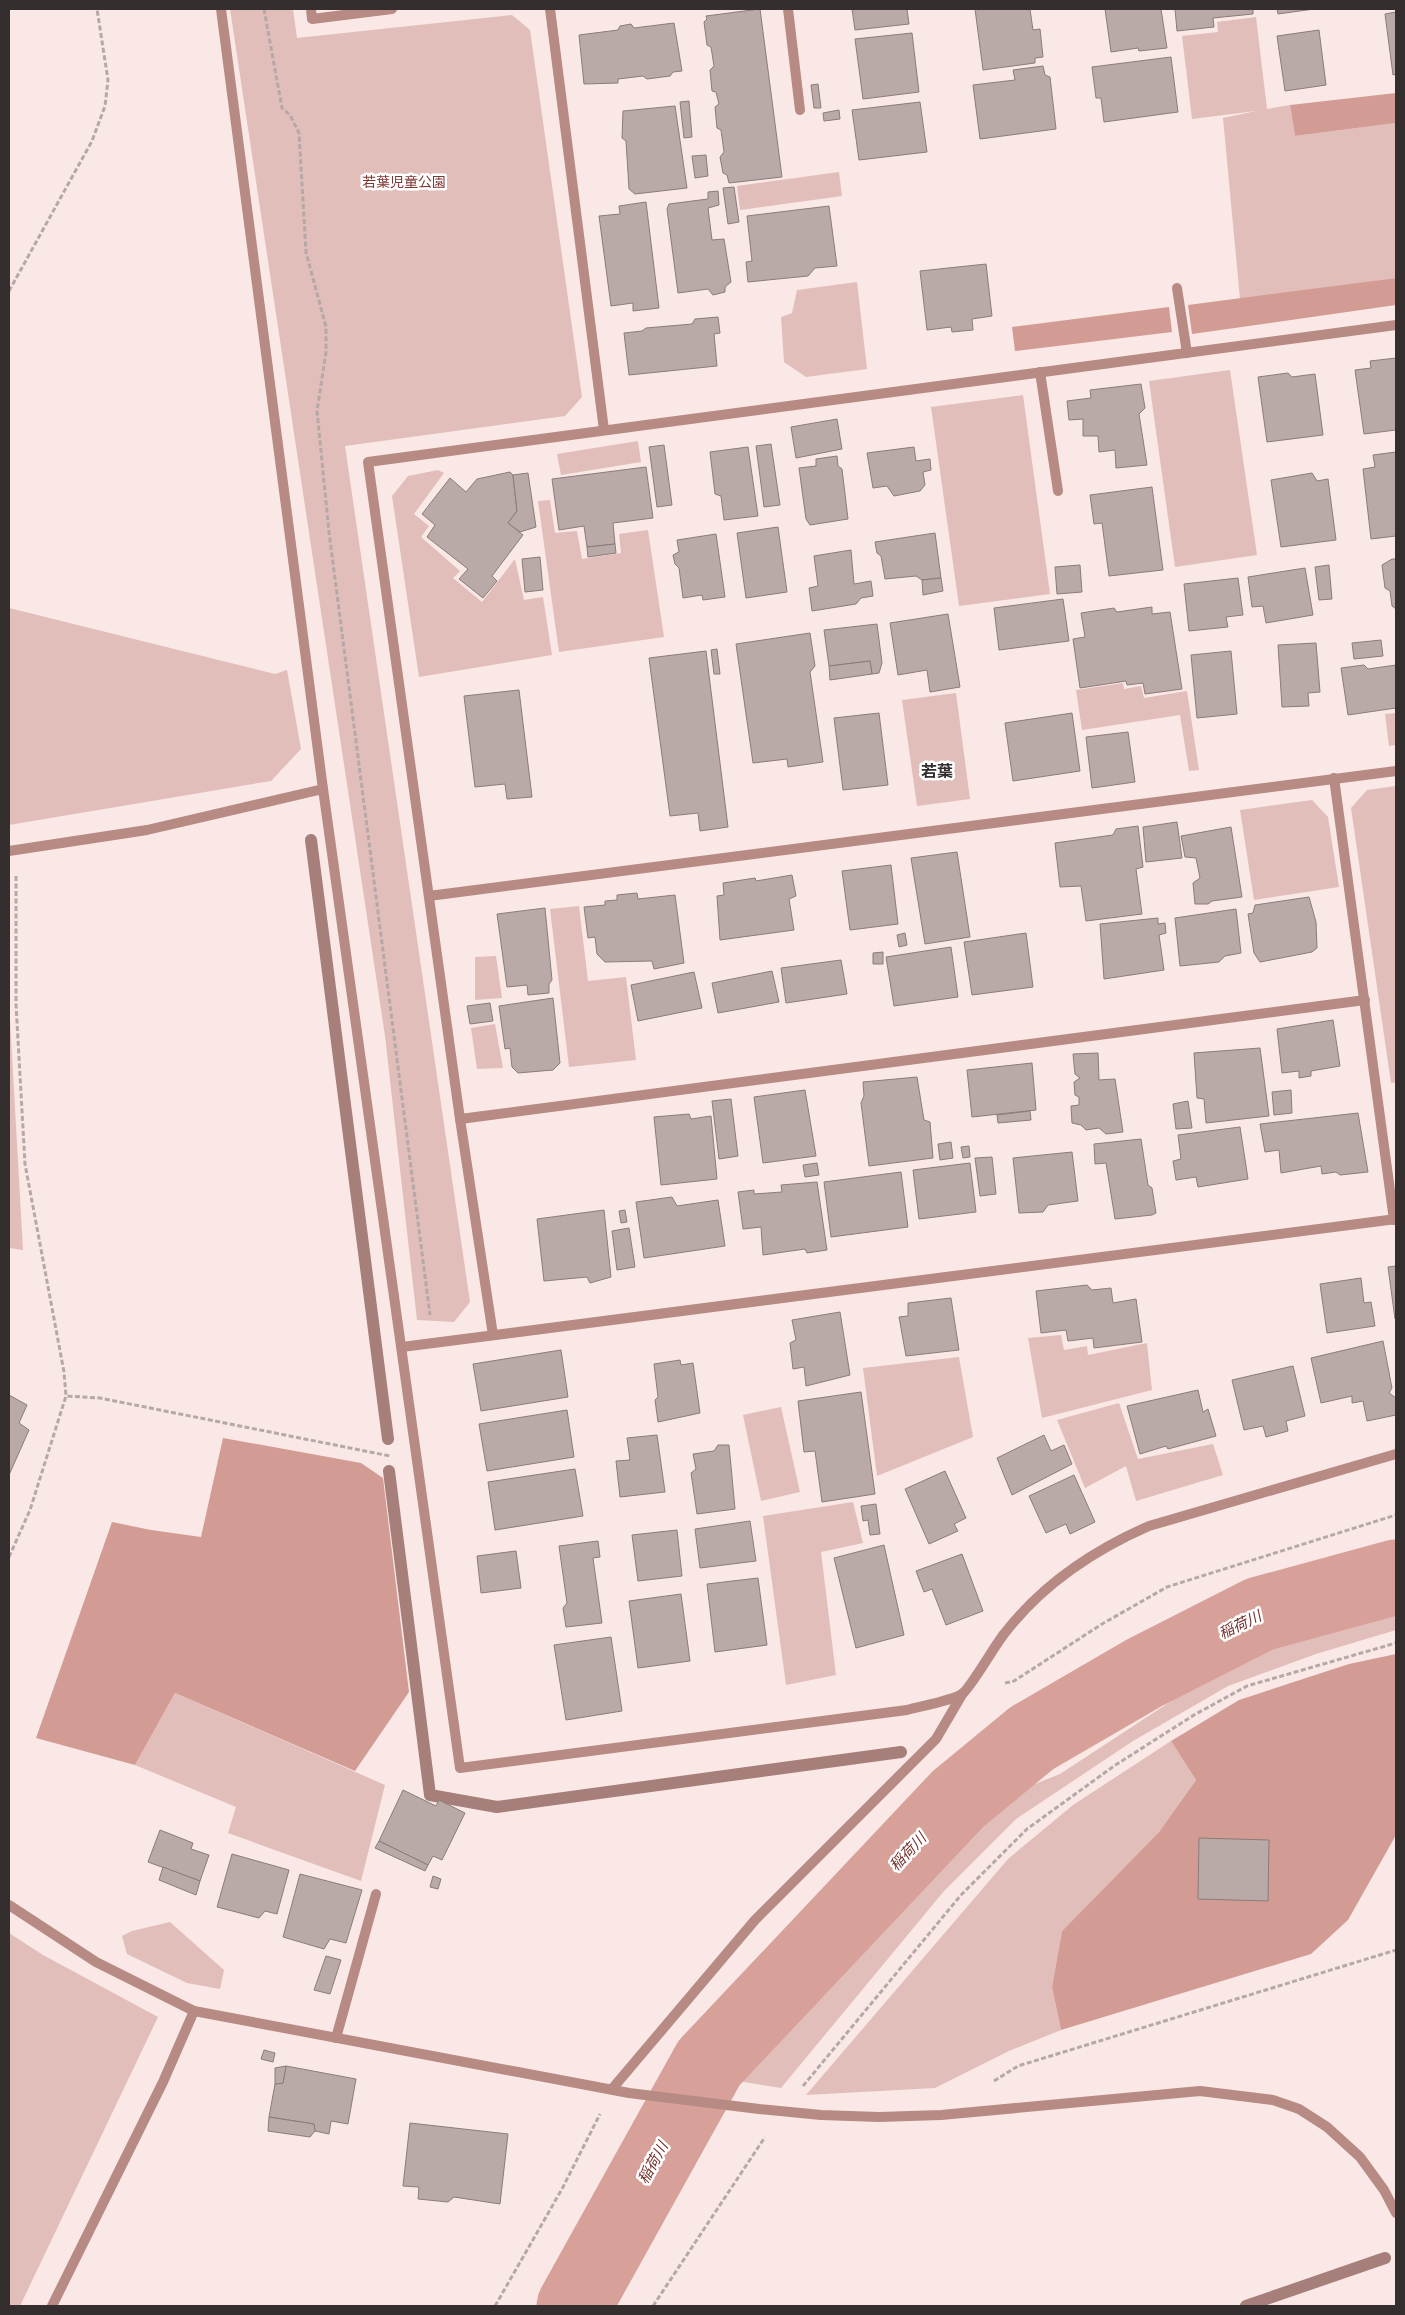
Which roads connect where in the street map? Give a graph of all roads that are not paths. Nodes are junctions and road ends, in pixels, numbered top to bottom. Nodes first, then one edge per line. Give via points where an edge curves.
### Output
1 (221, 9) edge
2 (310, 9) edge
3 (392, 9) edge
4 (550, 9) edge
5 (788, 9) edge
6 (800, 110) dead end
7 (1177, 288) dead end
8 (1396, 324) edge
9 (1187, 352) junction
10 (1040, 372) junction
11 (604, 430) junction
12 (1058, 491) dead end
13 (1396, 771) edge
14 (1334, 778) junction
15 (323, 789) junction
16 (12, 851) edge
17 (429, 896) junction
18 (1365, 1000) junction
19 (460, 1119) junction
20 (1395, 1220) edge
21 (493, 1335) junction
22 (402, 1347) junction
23 (1396, 1454) edge
24 (963, 1694) junction
25 (376, 1894) dead end
26 (9, 1905) edge
27 (194, 2011) junction
28 (336, 2038) junction
29 (612, 2089) junction
30 (1396, 2213) edge
31 (52, 2306) edge

1 - 15 street
2 - 3 street via 312,19
4 - 11 street
5 - 6 street
7 - 9 street
8 - 9 street
9 - 10 street
10 - 11 street
10 - 12 street
11 - 17 street via 368,462
13 - 14 street
14 - 17 street
14 - 18 street
15 - 16 street via 147,830
15 - 22 street
17 - 19 street
18 - 19 street
18 - 20 street
19 - 21 street
20 - 21 street
21 - 22 street
22 - 24 street via 460,1768 907,1710
23 - 24 street via 1149,1526 1118,1540 1083,1561 1042,1594 1004,1634
24 - 29 street via 936,1739 755,1920
25 - 28 street
26 - 27 street via 96,1962
27 - 28 street
27 - 31 street via 164,2082
28 - 29 street
29 - 30 street via 759,2109 879,2117 941,2115 1200,2091 1264,2098 1299,2109 1327,2127 1360,2157

